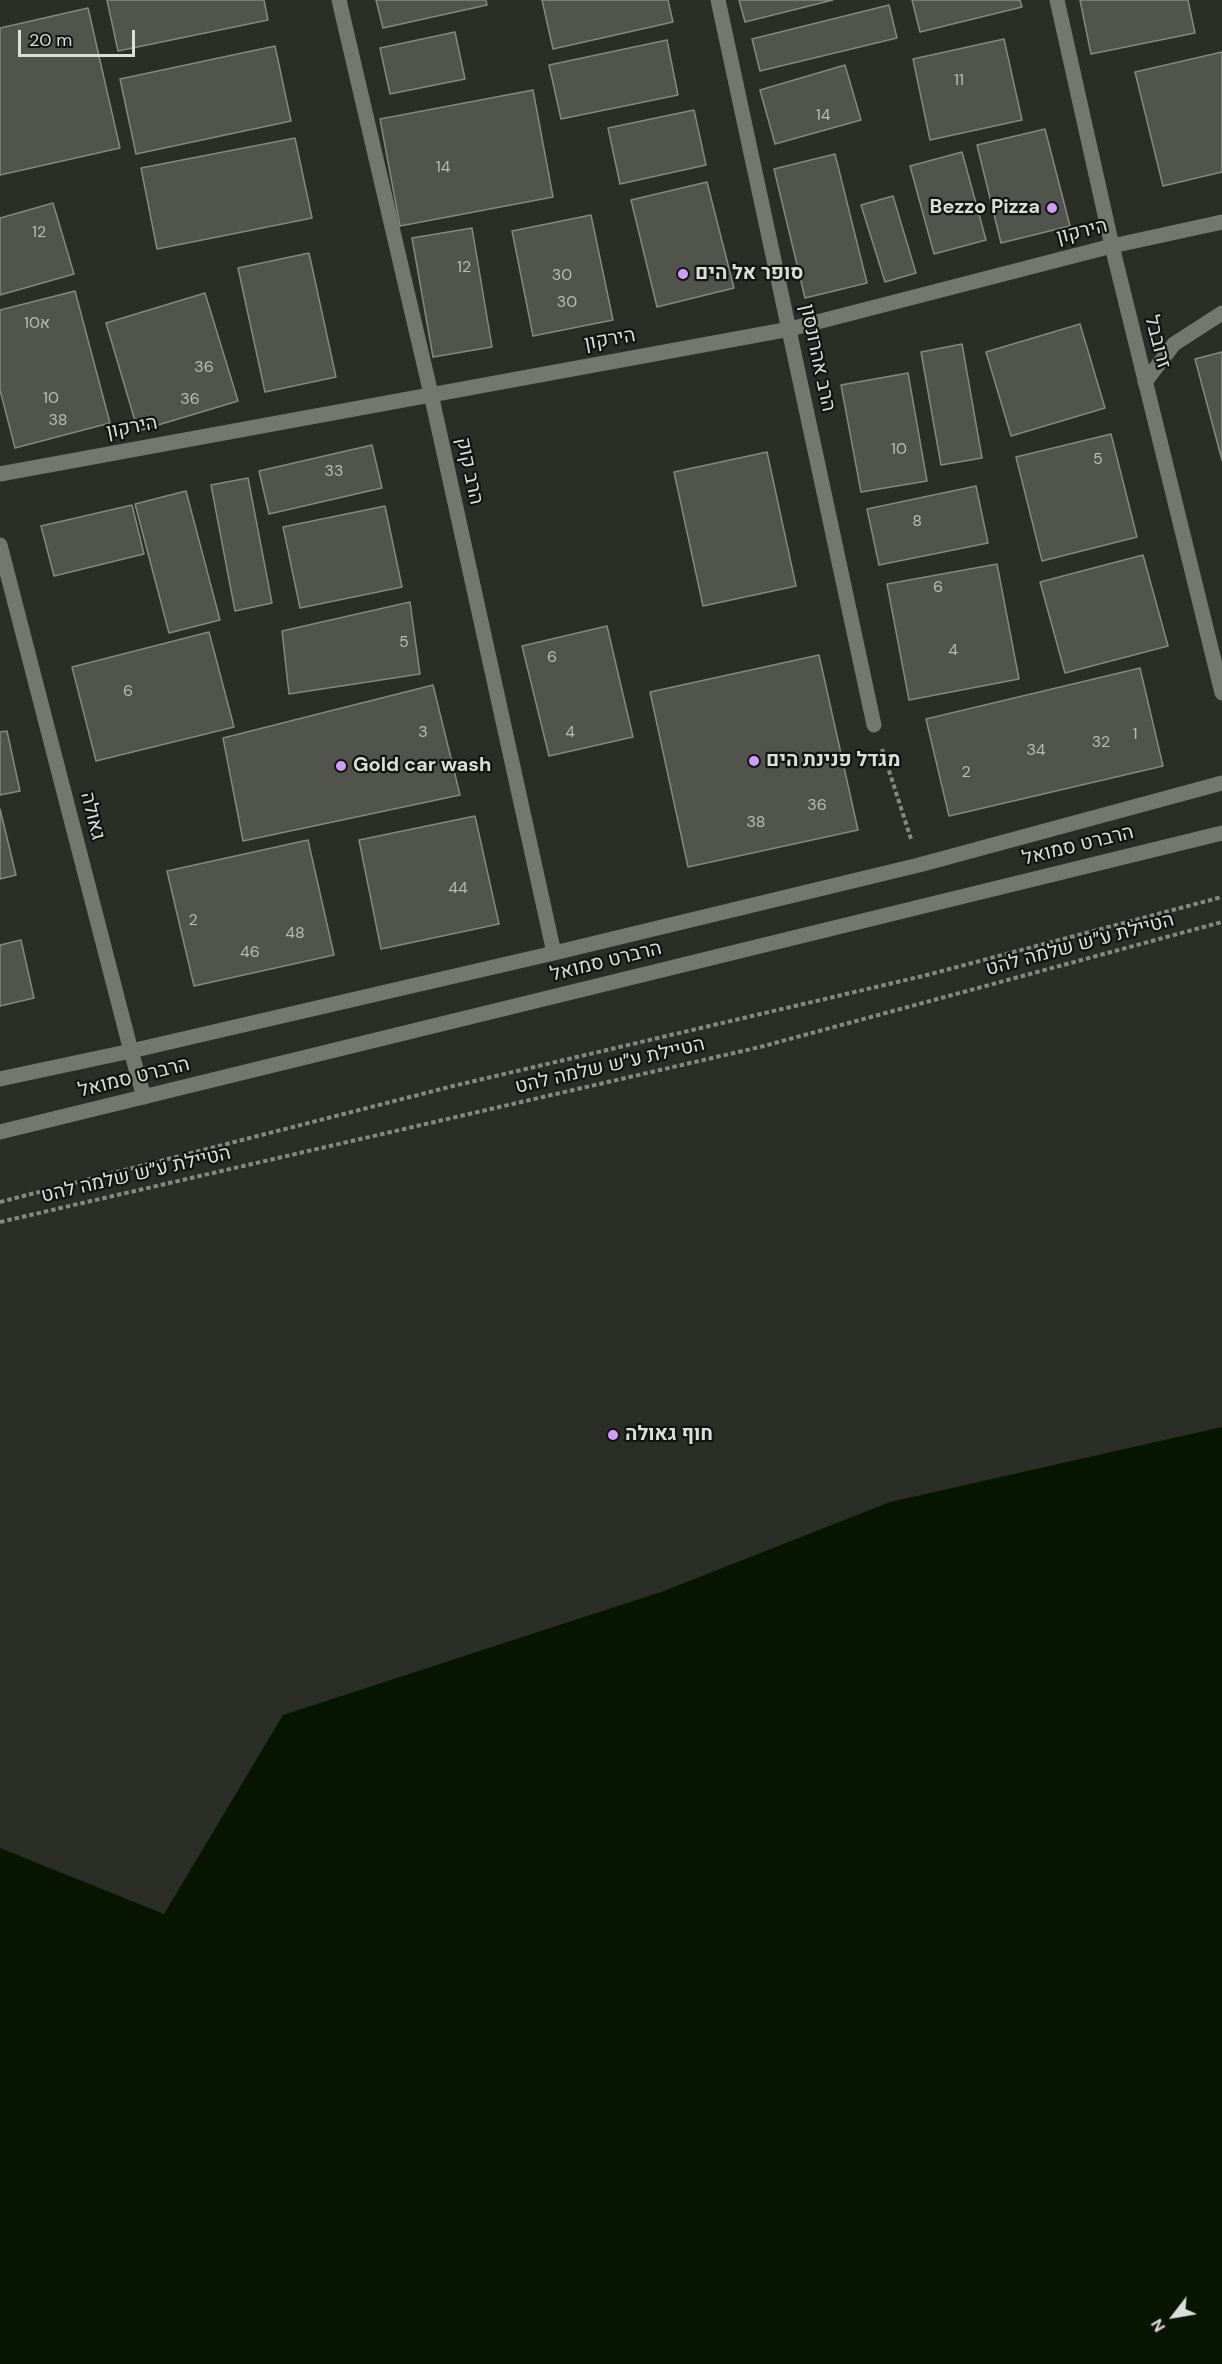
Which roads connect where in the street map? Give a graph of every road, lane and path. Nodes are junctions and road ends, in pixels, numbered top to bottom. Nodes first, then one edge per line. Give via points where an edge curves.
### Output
1 (339, 0) edge
2 (718, 0) edge
3 (1057, 0) edge
4 (1222, 222) edge
5 (1112, 246) junction
6 (1222, 313) edge
7 (790, 329) junction
8 (1145, 382) junction
9 (431, 394) junction
10 (0, 474) edge
11 (0, 545) edge
12 (1222, 693) edge
13 (874, 725) joint
14 (1222, 783) edge
15 (1222, 833) edge
16 (920, 865) junction
17 (1222, 897) edge
18 (1222, 922) edge
19 (554, 953) junction
20 (130, 1051) junction
21 (0, 1079) edge
22 (144, 1097) junction
23 (0, 1132) edge
24 (0, 1202) edge
25 (0, 1222) edge

1 - 9 street, הרב קוק
2 - 7 street, הרב אהרונסון
3 - 5 street, זרובבל
4 - 5 street, הירקון
5 - 7 street, הירקון
5 - 8 street, זרובבל
6 - 8 street via 1174,344
7 - 9 street, הירקון
7 - 13 street, הרב אהרונסון
8 - 12 street, זרובבל
9 - 10 street, הירקון
9 - 19 street, הרב קוק
11 - 20 street, גאולה
13 - 16 path
14 - 16 street, הרברט סמואל
15 - 22 street, הרברט סמואל
16 - 19 street, הרברט סמואל
17 - 24 path via 923,976 453,1086
18 - 25 path, הטיילת ע״ש שלמה להט via 760,1047
19 - 20 street, הרברט סמואל
20 - 21 street, הרברט סמואל
20 - 22 street, גאולה
22 - 23 street, הרברט סמואל

